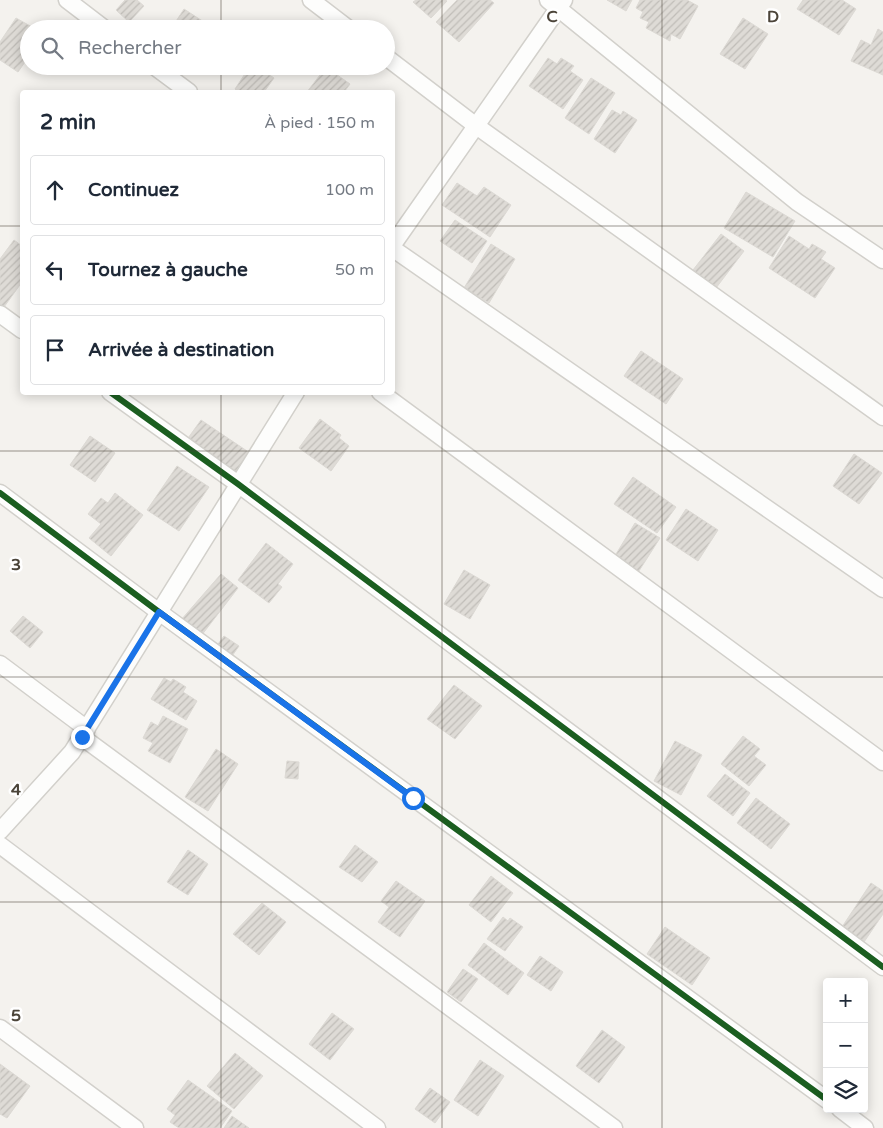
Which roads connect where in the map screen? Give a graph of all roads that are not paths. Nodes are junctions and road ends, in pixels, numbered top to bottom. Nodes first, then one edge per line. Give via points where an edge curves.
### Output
1 (68, 0) edge
2 (311, 0) edge
3 (557, 3) edge
4 (94, 20) edge
5 (337, 20) edge
6 (395, 64) edge
7 (166, 75) edge
8 (186, 90) edge
9 (475, 125) junction
10 (395, 243) edge
11 (395, 249) edge
12 (883, 260) edge
13 (0, 314) edge
14 (20, 329) edge
15 (114, 395) edge
16 (294, 395) edge
17 (384, 395) edge
18 (883, 417) edge
19 (238, 484) junction
20 (0, 494) edge
21 (883, 589) edge
22 (159, 612) junction
23 (0, 664) edge
24 (84, 733) junction
25 (883, 762) edge
26 (0, 831) edge
27 (0, 845) edge
28 (883, 967) edge
29 (0, 1028) edge
30 (823, 1097) edge
31 (845, 1113) edge
32 (135, 1128) edge
33 (377, 1128) edge
34 (614, 1128) edge
35 (865, 1128) edge

1 - 4 street
2 - 5 street
3 - 9 street
3 - 12 street via 797,202
6 - 9 street
7 - 8 street
9 - 10 street
9 - 18 street
11 - 21 street
13 - 14 street
15 - 19 street
16 - 19 street
17 - 25 street
19 - 22 street
19 - 28 street
20 - 22 street
22 - 24 street
22 - 30 street
23 - 24 street
24 - 26 street via 72,752
24 - 34 street
27 - 33 street
29 - 32 street
31 - 35 street

